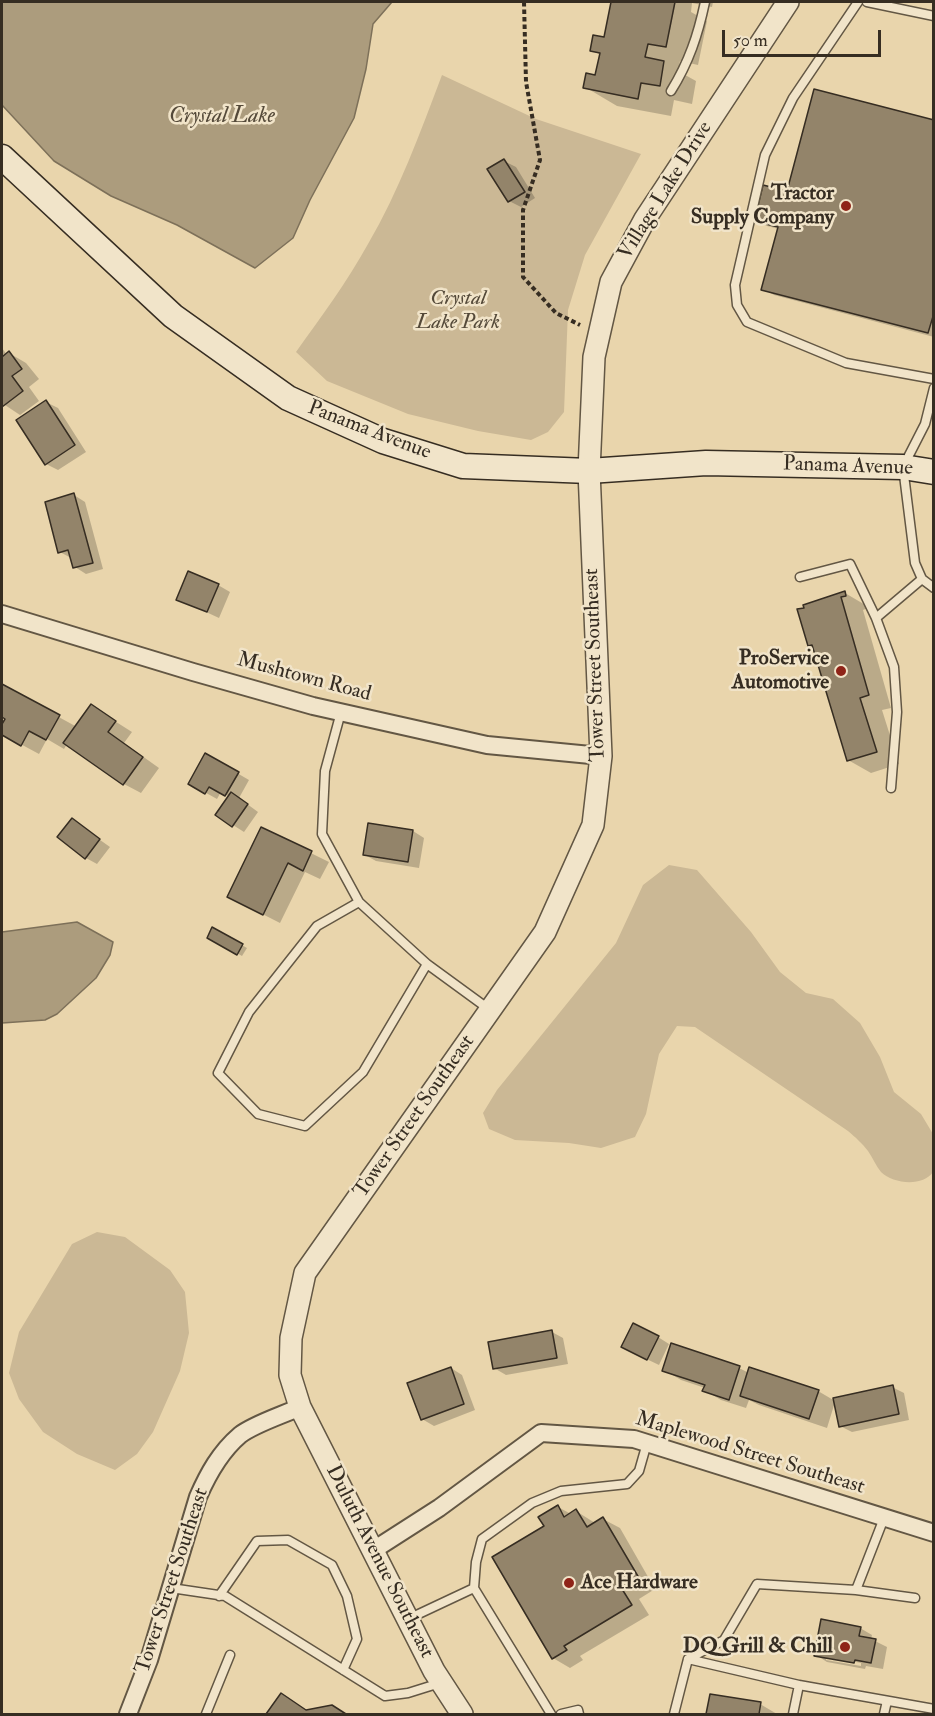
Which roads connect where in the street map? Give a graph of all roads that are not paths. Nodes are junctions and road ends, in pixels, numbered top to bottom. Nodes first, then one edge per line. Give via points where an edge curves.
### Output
1 (705, 2) edge
2 (788, 2) edge
3 (858, 2) edge
4 (867, 2) edge
5 (933, 16) edge
6 (671, 91) dead end
7 (2, 157) edge
8 (933, 379) edge
9 (933, 388) edge
10 (903, 467) junction
11 (589, 471) junction
12 (933, 472) edge
13 (800, 577) dead end
14 (922, 579) junction
15 (933, 588) edge
16 (2, 614) edge
17 (876, 618) junction
18 (341, 712) junction
19 (601, 756) junction
20 (891, 788) dead end
21 (359, 902) junction
22 (427, 964) junction
23 (490, 1010) junction
24 (300, 1407) junction
25 (647, 1443) junction
26 (884, 1518) junction
27 (933, 1533) edge
28 (372, 1551) junction
29 (171, 1588) junction
30 (474, 1588) junction
31 (856, 1590) junction
32 (219, 1596) junction
33 (915, 1598) dead end
34 (408, 1619) junction
35 (230, 1655) dead end
36 (688, 1659) junction
37 (343, 1670) junction
38 (441, 1683) junction
39 (799, 1685) junction
40 (887, 1701) junction
41 (933, 1709) edge
42 (128, 1714) edge
43 (206, 1714) edge
44 (462, 1714) edge
45 (551, 1714) edge
46 (561, 1714) edge
47 (579, 1714) edge
48 (674, 1714) edge
49 (793, 1714) edge
50 (884, 1714) edge

1 - 6 lane via 696,42
2 - 11 street, Village Lake Drive via 645,219 610,282 594,357
3 - 8 lane via 793,98 765,155 735,285 736,305 747,322 846,363
4 - 5 lane
7 - 11 main road, Panama Avenue via 173,316 288,398 383,441 463,466
9 - 10 lane via 925,424
10 - 11 main road, Panama Avenue via 706,463
10 - 12 main road, Panama Avenue
10 - 14 lane via 915,563
11 - 19 street, Tower Street Southeast
13 - 17 lane via 850,564
14 - 15 lane
14 - 17 lane
16 - 18 street, Mushtown Road
17 - 20 lane via 894,667 897,712
18 - 19 street, Mushtown Road via 487,745
18 - 21 lane via 325,771 322,834
19 - 23 street, Tower Street Southeast via 593,825 545,932
21 - 22 lane
21 - 22 lane via 317,926 249,1012 218,1073 258,1114 305,1126 363,1072
22 - 23 lane
23 - 24 street, Tower Street Southeast via 305,1273 291,1338 290,1374
24 - 28 street, Duluth Avenue Southeast
24 - 29 street, Tower Street Southeast via 241,1434 219,1456 198,1497
25 - 26 street, Maplewood Street Southeast
25 - 28 street, Maplewood Street Southeast via 541,1433 439,1508
25 - 30 lane via 639,1471 627,1484 561,1491 532,1503 482,1539
26 - 27 street, Maplewood Street Southeast
26 - 31 lane
28 - 34 street, Duluth Avenue Southeast
29 - 32 lane
29 - 42 street, Tower Street Southeast
30 - 34 lane
30 - 45 lane
31 - 33 lane
31 - 36 lane via 757,1584 724,1640
32 - 37 lane via 225,1596
32 - 37 lane via 257,1541 288,1540 332,1565 347,1596 357,1639
34 - 38 street, Duluth Avenue Southeast
35 - 43 lane
36 - 39 lane
36 - 48 lane
37 - 38 lane via 386,1696 408,1694
38 - 44 street, Duluth Avenue Southeast
39 - 40 lane
39 - 49 lane
40 - 41 lane
40 - 50 lane
46 - 47 lane via 578,1710

